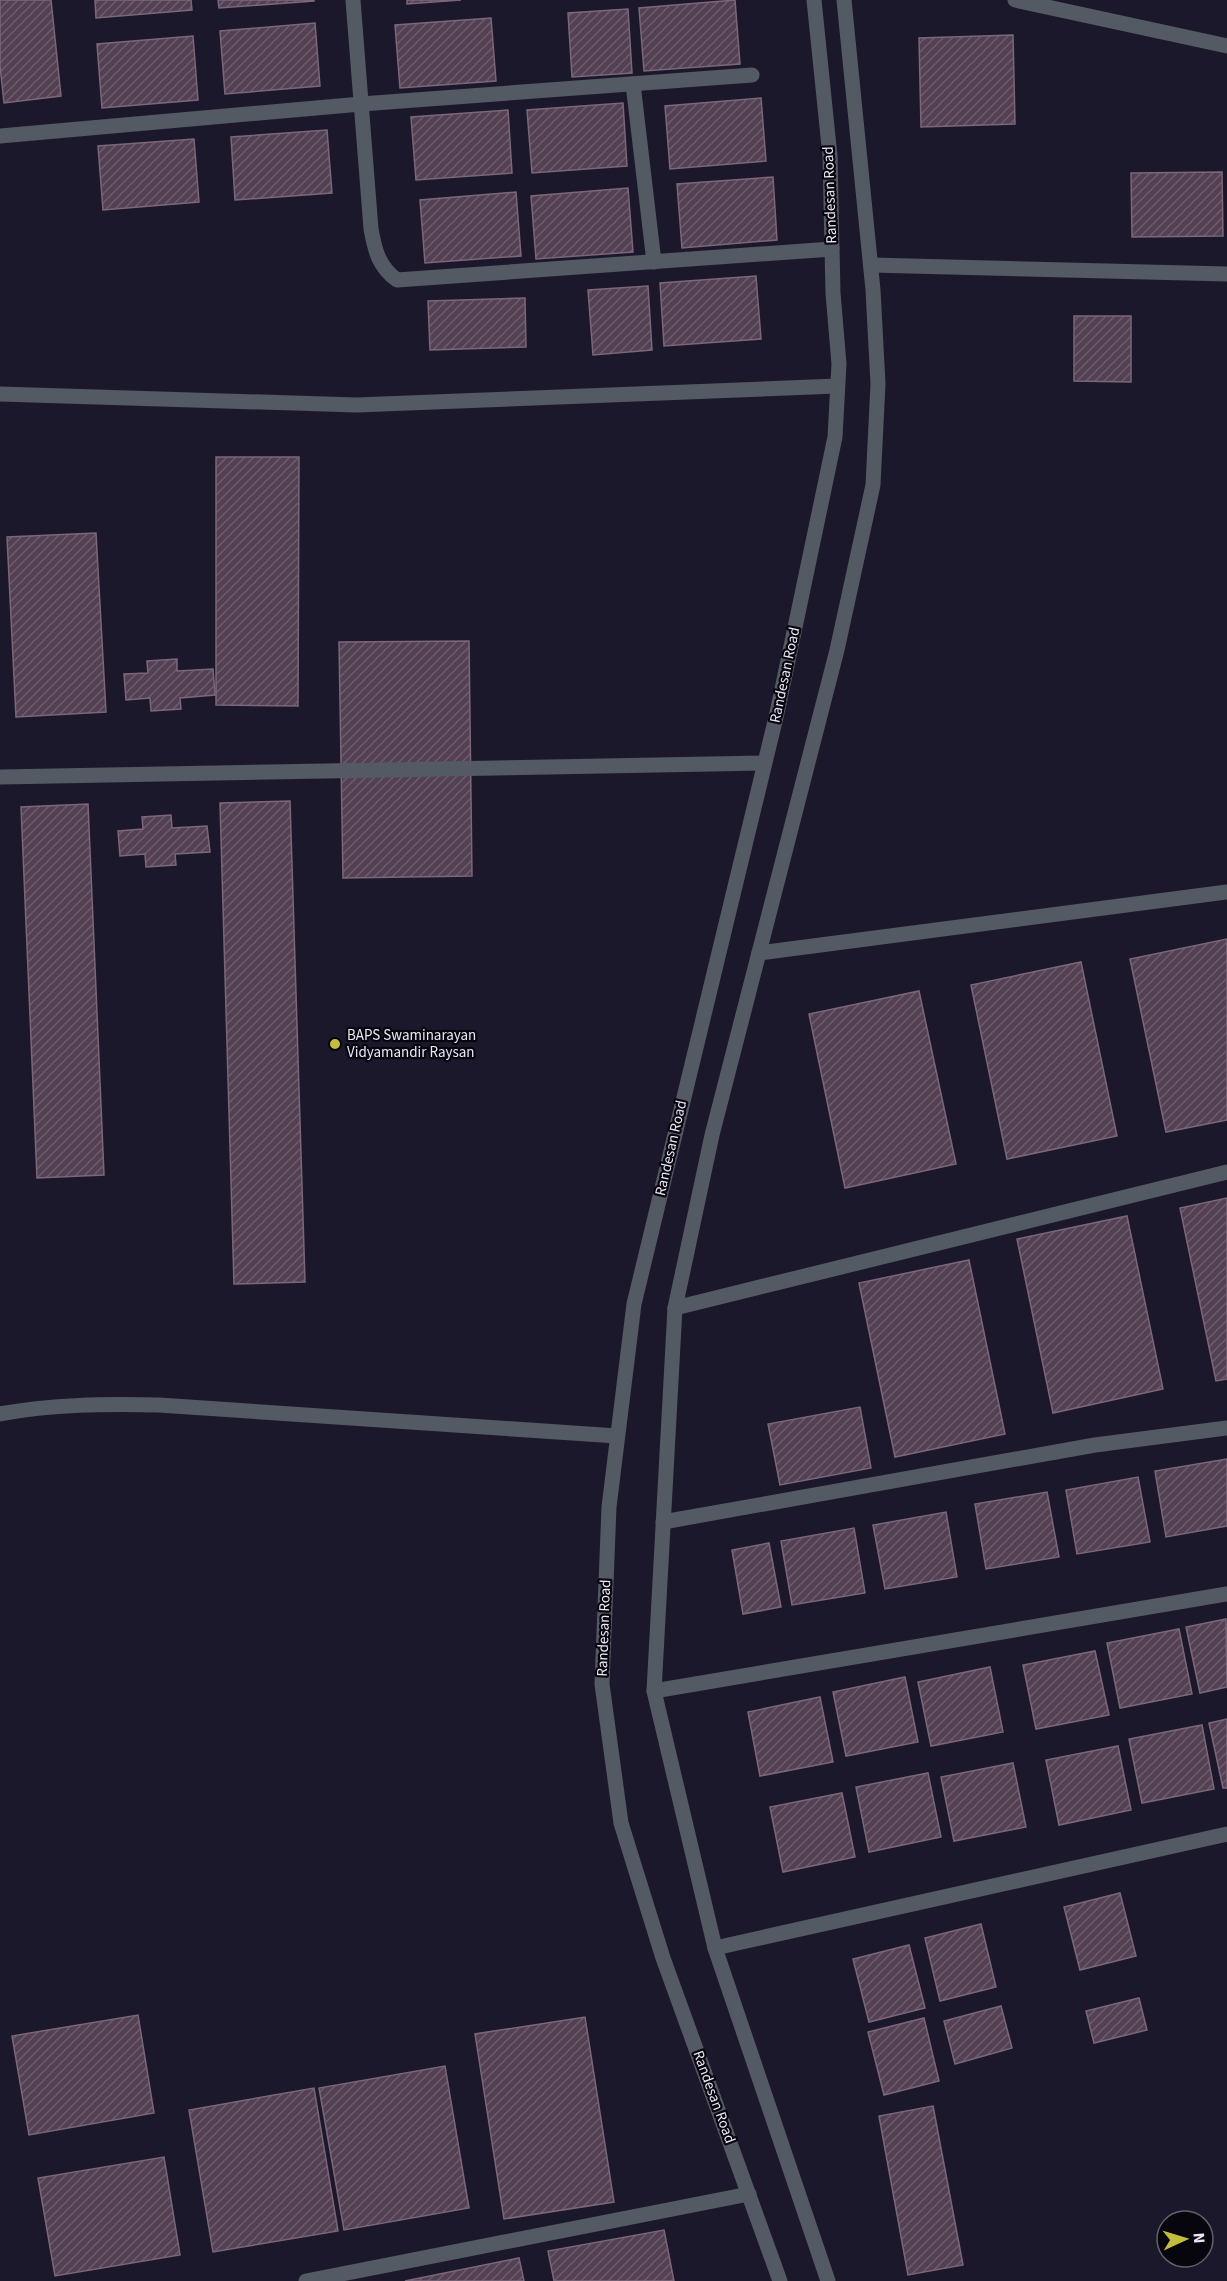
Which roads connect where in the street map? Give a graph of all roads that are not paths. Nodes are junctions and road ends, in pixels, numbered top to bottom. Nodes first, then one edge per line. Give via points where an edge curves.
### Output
1 (353, 0) edge
2 (814, 0) edge
3 (844, 0) edge
4 (1015, 0) edge
5 (1227, 46) edge
6 (752, 75) dead end
7 (633, 84) junction
8 (361, 104) junction
9 (0, 136) edge
10 (832, 249) junction
11 (654, 262) junction
12 (871, 265) junction
13 (1227, 274) edge
14 (837, 386) junction
15 (0, 394) edge
16 (764, 763) junction
17 (0, 777) edge
18 (1227, 892) edge
19 (759, 953) junction
20 (1227, 1172) edge
21 (675, 1308) junction
22 (0, 1414) edge
23 (1227, 1428) edge
24 (617, 1436) junction
25 (663, 1522) junction
26 (1227, 1594) edge
27 (654, 1691) junction
28 (1227, 1834) edge
29 (715, 1948) junction
30 (749, 2194) junction
31 (306, 2281) edge
32 (780, 2281) edge
33 (828, 2281) edge

1 - 8 street
2 - 10 street, Randesan Road via 830,156
3 - 12 street, Randesan Road
4 - 5 street
6 - 7 street
7 - 8 street
7 - 11 street
8 - 9 street
8 - 11 street via 375,252 384,270 397,280
10 - 11 street
10 - 14 street, Randesan Road
12 - 13 street
12 - 19 street, Randesan Road via 878,384 873,485 837,651
14 - 15 street via 357,405
14 - 16 street, Randesan Road via 835,437
16 - 17 street
16 - 24 street, Randesan Road via 634,1304
18 - 19 street
19 - 21 street, Randesan Road via 712,1135
20 - 21 street
21 - 25 street, Randesan Road
22 - 24 street via 34,1407 89,1404 159,1406
23 - 25 street via 1095,1444
24 - 30 street, Randesan Road via 609,1507 602,1684 621,1823 663,1958
25 - 27 street, Randesan Road
26 - 27 street
27 - 29 street, Randesan Road
28 - 29 street
29 - 33 street, Randesan Road
30 - 31 street
30 - 32 street, Randesan Road

